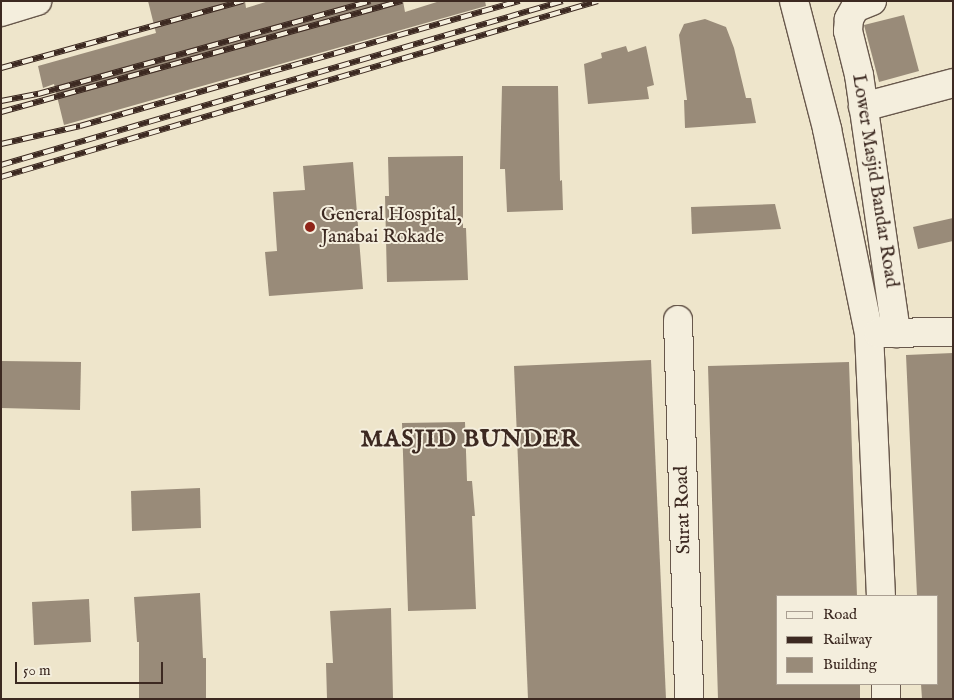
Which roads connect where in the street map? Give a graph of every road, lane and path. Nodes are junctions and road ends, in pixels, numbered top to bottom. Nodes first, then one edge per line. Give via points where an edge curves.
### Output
1 (37, 1) edge
2 (794, 1) edge
3 (872, 1) edge
4 (1, 12) edge
5 (953, 82) edge
6 (863, 107) junction
7 (678, 320) dead end
8 (953, 332) edge
9 (869, 333) junction
10 (896, 333) junction
11 (882, 595) edge
12 (886, 685) edge
13 (689, 699) edge
14 (886, 699) edge

1 - 4 street
2 - 9 street via 827,129
3 - 6 street, Lower Masjid Bandar Road via 855,8 848,19
5 - 6 street
6 - 10 street, Lower Masjid Bandar Road
7 - 13 street, Surat Road
8 - 10 street
9 - 10 street
9 - 11 street
12 - 14 street

